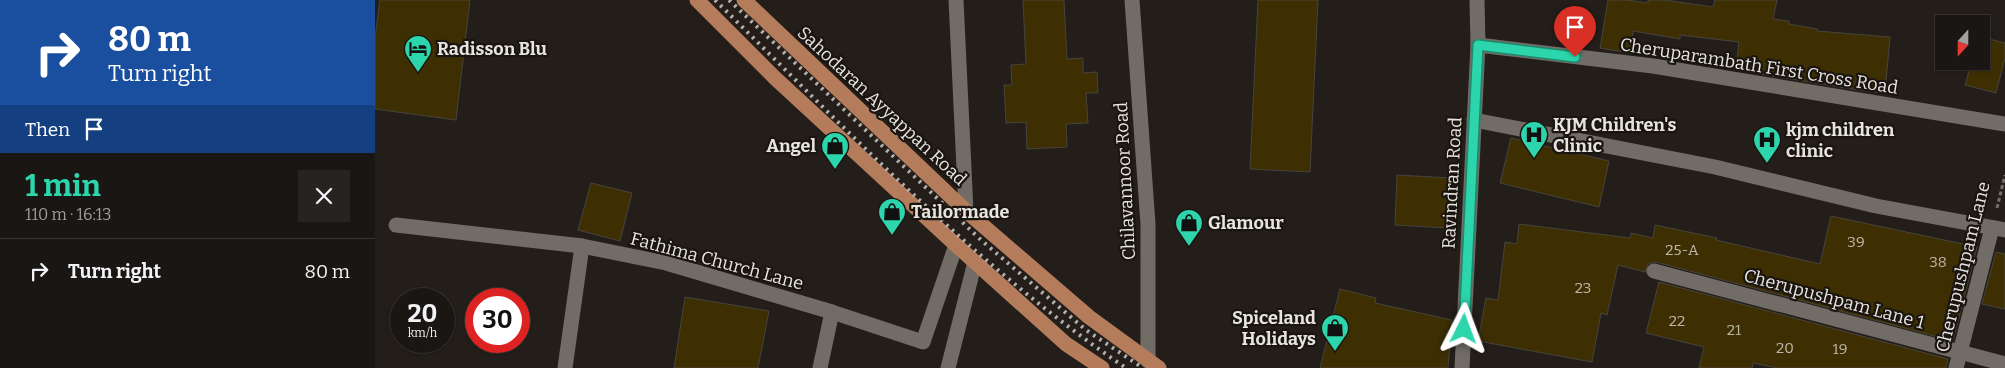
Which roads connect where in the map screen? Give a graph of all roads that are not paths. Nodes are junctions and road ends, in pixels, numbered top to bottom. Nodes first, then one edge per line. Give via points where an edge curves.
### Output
1 (697, 0) edge
2 (744, 0) edge
3 (956, 0) edge
4 (1133, 0) edge
5 (1477, 0) edge
6 (1478, 45) junction
7 (1474, 120) junction
8 (2005, 124) edge
9 (966, 211) junction
10 (396, 225) dead end
11 (1998, 229) edge
12 (956, 245) junction
13 (582, 246) junction
14 (975, 262) junction
15 (1654, 271) dead end
16 (832, 312) junction
17 (1961, 352) junction
18 (1153, 364) edge
19 (2005, 364) edge
20 (565, 368) edge
21 (820, 368) edge
22 (948, 368) edge
23 (1102, 368) edge
24 (1462, 368) edge
25 (1956, 368) edge

1 - 12 main road via 775,78
2 - 9 main road, Sahodaran Ayyappan Road
3 - 9 street
4 - 18 street, Chilavannoor Road via 1148,224
5 - 6 street, Ravindran Road
6 - 7 street, Ravindran Road
6 - 8 street, Cheruparambath First Cross Road via 1653,66
7 - 11 street via 1715,167 1876,206
7 - 24 street, Ravindran Road
9 - 18 main road, Sahodaran Ayyappan Road via 1089,317
10 - 13 street, Fathima Church Lane
11 - 17 street, Cherupushpam Lane
12 - 14 main road
12 - 16 street, Fathima Church Lane via 923,342
13 - 16 street, Fathima Church Lane via 666,263
13 - 20 street
14 - 22 street
14 - 23 main road via 1066,344
15 - 17 street, Cherupushpam Lane 1
16 - 21 street
17 - 19 street, Cherupushpam Lane 1
17 - 25 street, Cherupushpam Lane

